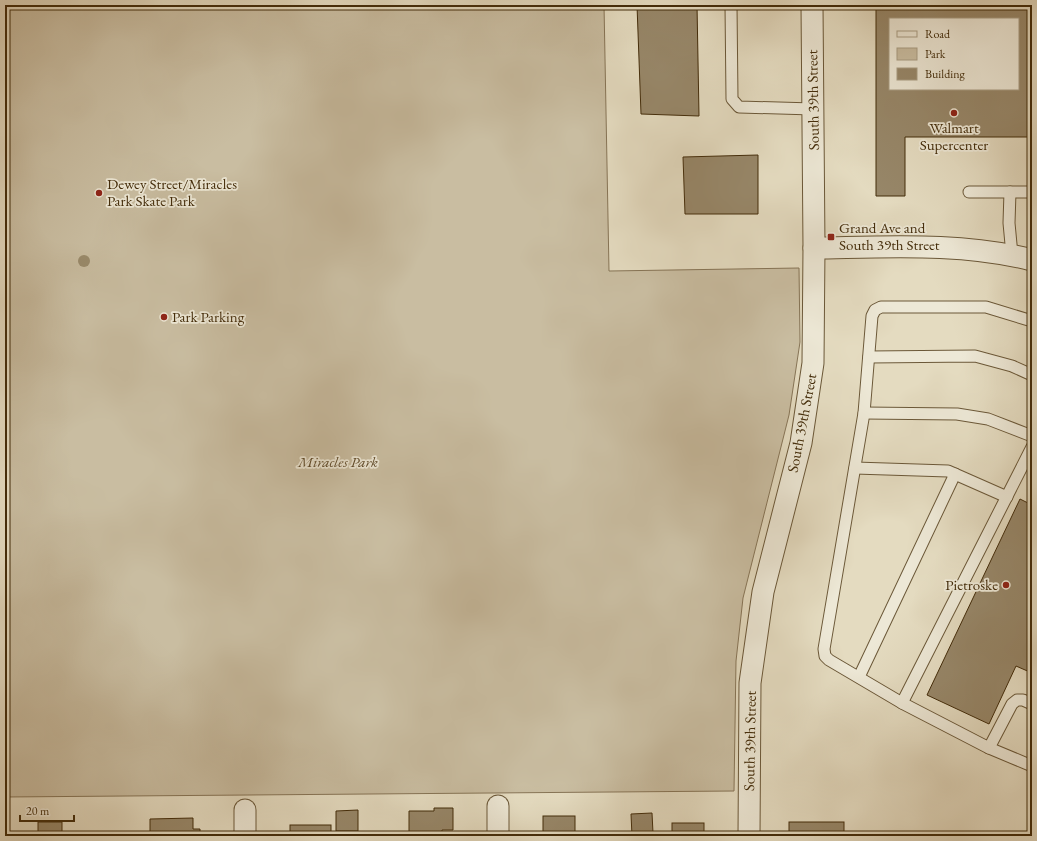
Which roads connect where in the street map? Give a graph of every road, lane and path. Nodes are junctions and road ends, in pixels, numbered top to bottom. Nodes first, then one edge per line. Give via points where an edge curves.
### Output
1 (731, 5) edge
2 (812, 5) edge
3 (813, 109) junction
4 (968, 192) dead end
5 (1010, 192) junction
6 (1032, 192) edge
7 (814, 248) junction
8 (1012, 255) junction
9 (1032, 260) edge
10 (1032, 321) edge
11 (869, 357) junction
12 (1032, 375) edge
13 (864, 413) junction
14 (1032, 436) edge
15 (1032, 448) edge
16 (855, 468) junction
17 (955, 474) junction
18 (1007, 497) junction
19 (858, 677) junction
20 (902, 703) junction
21 (1032, 704) edge
22 (989, 748) junction
23 (1032, 766) edge
24 (498, 806) dead end
25 (245, 810) dead end
26 (245, 836) edge
27 (498, 836) edge
28 (749, 836) edge

1 - 3 lane via 732,99 739,107
2 - 3 street, South 39th Street
3 - 7 street, South 39th Street
4 - 5 lane
5 - 6 lane
5 - 8 lane
7 - 8 street via 938,247
7 - 28 street, South 39th Street via 813,363 801,443 763,592 750,683
8 - 9 street
10 - 11 lane via 986,307 881,307 875,310 872,316
11 - 12 lane via 975,356 1012,366
11 - 13 lane
13 - 14 lane via 957,414 988,419
13 - 16 lane
15 - 18 lane
16 - 17 lane via 948,471
16 - 19 lane via 824,649 829,660
17 - 18 lane
17 - 19 lane
18 - 20 lane
19 - 20 lane
20 - 22 lane
21 - 22 lane via 1023,700 1016,700 1012,704
22 - 23 lane
24 - 27 street
25 - 26 street

